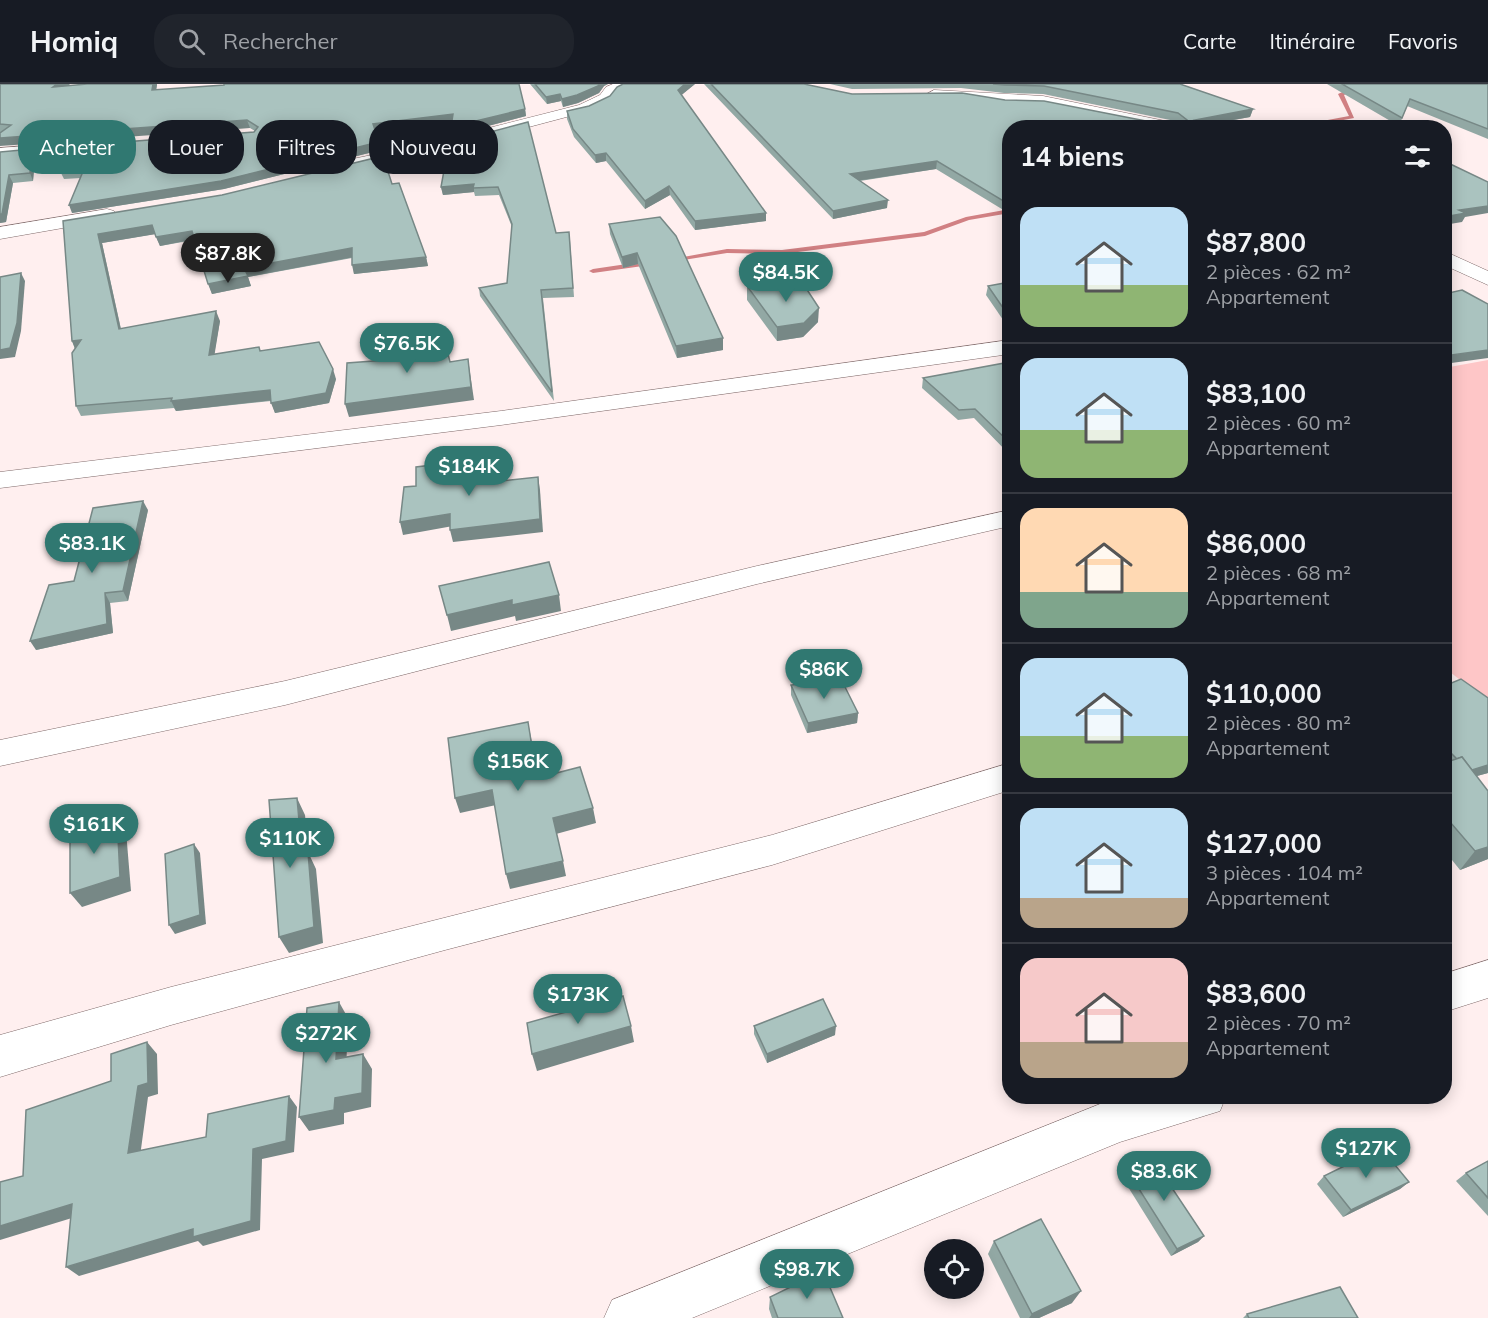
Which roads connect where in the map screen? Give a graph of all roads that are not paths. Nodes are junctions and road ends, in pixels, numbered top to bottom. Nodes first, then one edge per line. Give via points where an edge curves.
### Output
1 (626, 84) edge
2 (917, 94) edge
3 (1135, 120) edge
4 (18, 152) edge
5 (0, 153) edge
6 (357, 164) edge
7 (124, 212) edge
8 (0, 233) edge
9 (1488, 256) edge
10 (1452, 262) edge
11 (1452, 265) edge
12 (1488, 279) edge
13 (1002, 348) edge
14 (0, 480) edge
15 (1002, 520) edge
16 (0, 753) edge
17 (1002, 778) edge
18 (1488, 979) edge
19 (1452, 990) edge
20 (0, 1056) edge
21 (1175, 1104) edge
22 (630, 1318) edge

1 - 6 street via 584,108
2 - 3 street via 1043,101
4 - 5 street
7 - 8 street
9 - 10 street
11 - 12 street
13 - 14 street
15 - 16 street via 758,574 285,693
17 - 20 street via 772,850 171,1006
18 - 19 street
21 - 22 street via 1120,1119 1040,1150

